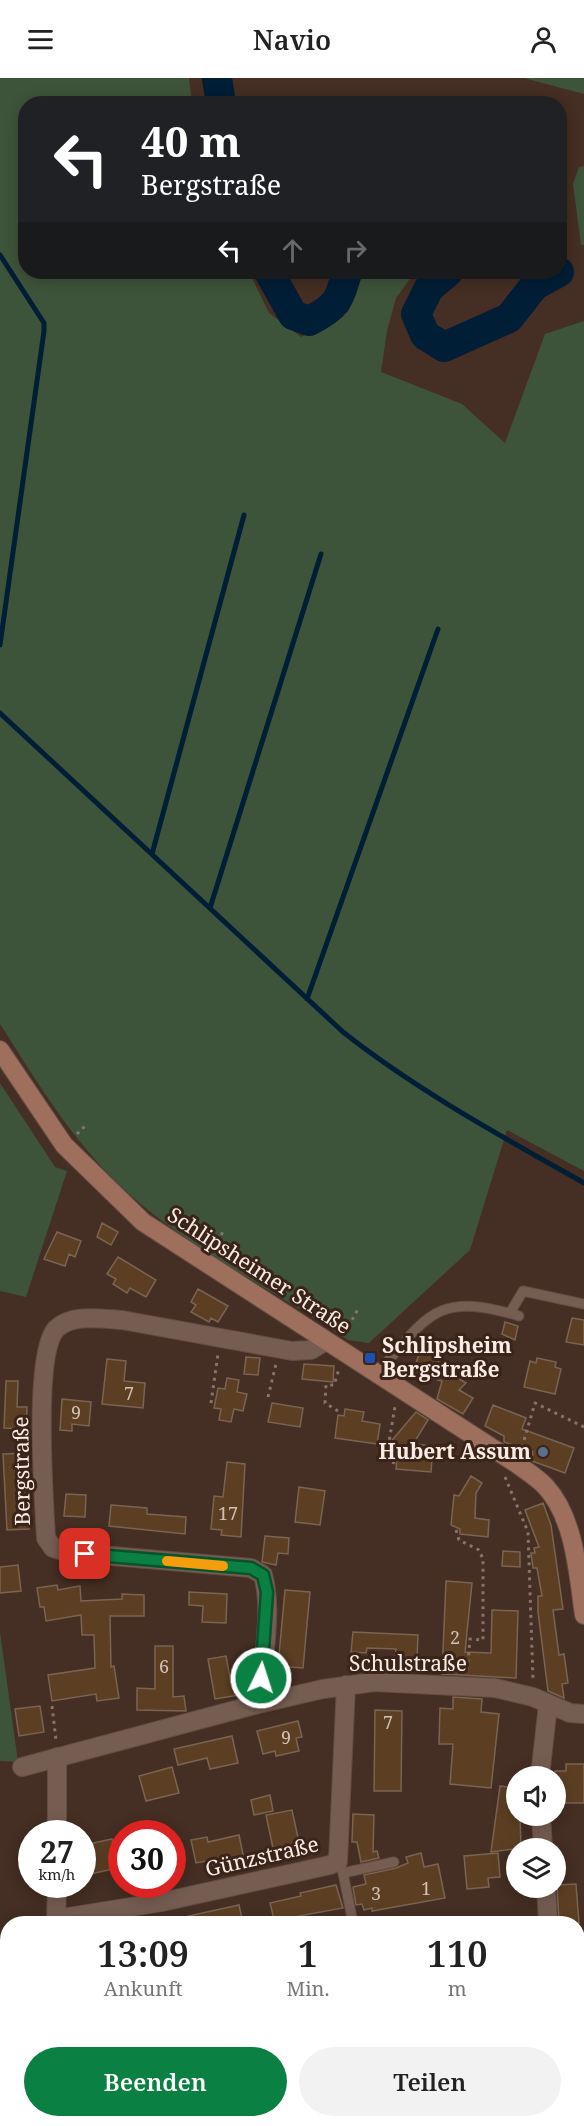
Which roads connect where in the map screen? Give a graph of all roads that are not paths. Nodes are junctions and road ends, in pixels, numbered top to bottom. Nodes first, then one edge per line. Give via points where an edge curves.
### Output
1 (0, 1050) edge
2 (584, 1304) edge
3 (331, 1344) junction
4 (377, 1374) junction
5 (584, 1615) edge
6 (346, 1685) junction
7 (541, 1701) junction
8 (263, 1703) junction
9 (584, 1713) edge
10 (57, 1757) junction
11 (540, 1766) edge
12 (22, 1767) dead end
13 (57, 1820) edge
14 (394, 1862) dead end
15 (340, 1867) junction
16 (57, 1898) edge
17 (547, 1898) edge
18 (56, 1916) edge
19 (84, 1916) edge
20 (351, 1916) edge
21 (548, 1916) edge

1 - 3 street, Schlipsheimer Straße via 75,1158 143,1222
2 - 4 lane via 523,1291 515,1315 487,1306 451,1307 421,1324
3 - 4 street, Schlipsheimer Straße
3 - 8 street, Bergstraße via 311,1350 280,1349 123,1320 86,1319 70,1321 50,1339 44,1377 42,1454 46,1538 53,1548 66,1552 251,1568 263,1575 267,1592
4 - 5 street, Schlipsheimer Straße via 545,1486 567,1527
6 - 7 street, Schulstraße via 466,1685 495,1688
6 - 8 street, Schulstraße
6 - 15 street, Günzstraße
7 - 9 street, Schulstraße via 570,1713
7 - 11 street
8 - 10 street, Schulstraße
10 - 12 street, Schulstraße
10 - 13 street
14 - 15 lane
15 - 19 street, Günzstraße via 330,1865
15 - 20 lane
16 - 18 street, Günzstraße
17 - 21 street

